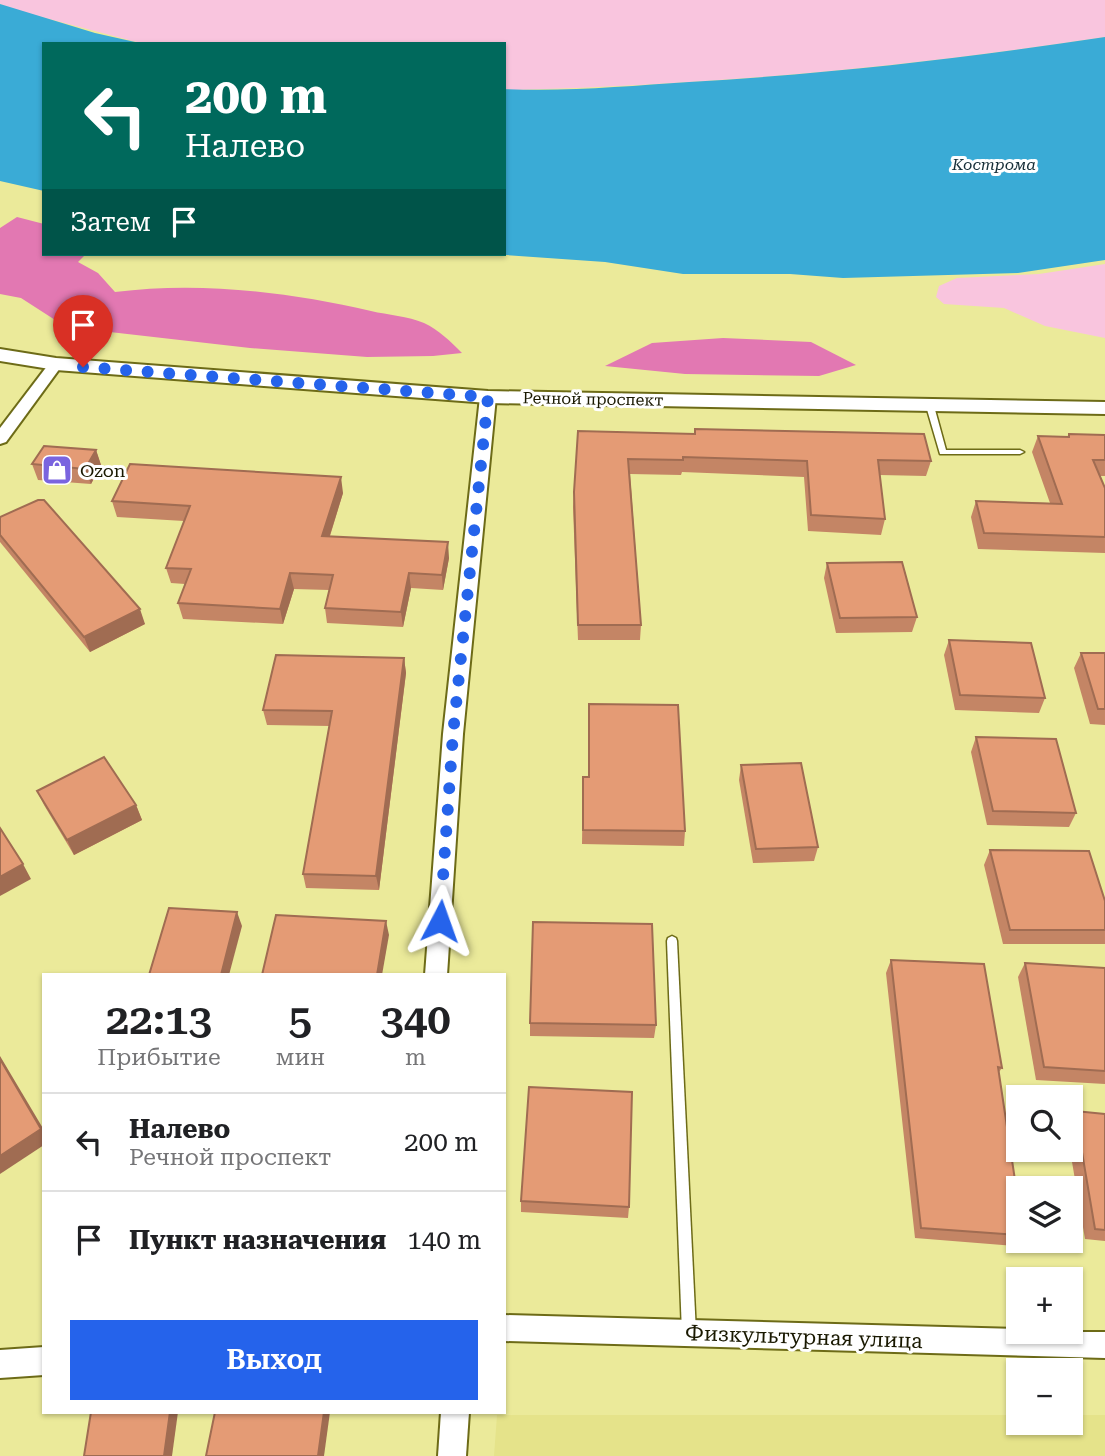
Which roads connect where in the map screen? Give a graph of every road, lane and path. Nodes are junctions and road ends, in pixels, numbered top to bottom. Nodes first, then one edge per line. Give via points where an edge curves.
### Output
1 (0, 355) edge
2 (56, 364) junction
3 (488, 397) junction
4 (930, 406) junction
5 (1105, 408) edge
6 (0, 439) edge
7 (1020, 452) dead end
8 (672, 941) dead end
9 (436, 973) edge
10 (506, 1328) edge
11 (689, 1334) junction
12 (1105, 1345) edge
13 (42, 1361) edge
14 (0, 1364) edge
15 (455, 1414) edge
16 (452, 1456) edge

1 - 2 street, Речной проспект
2 - 3 street, Речной проспект
2 - 6 street
3 - 4 street, Речной проспект
3 - 9 street via 453,734
4 - 5 street, Речной проспект
4 - 7 lane via 943,452
8 - 11 lane
10 - 11 street, Физкультурная улица
11 - 12 street, Физкультурная улица
13 - 14 street
15 - 16 street

